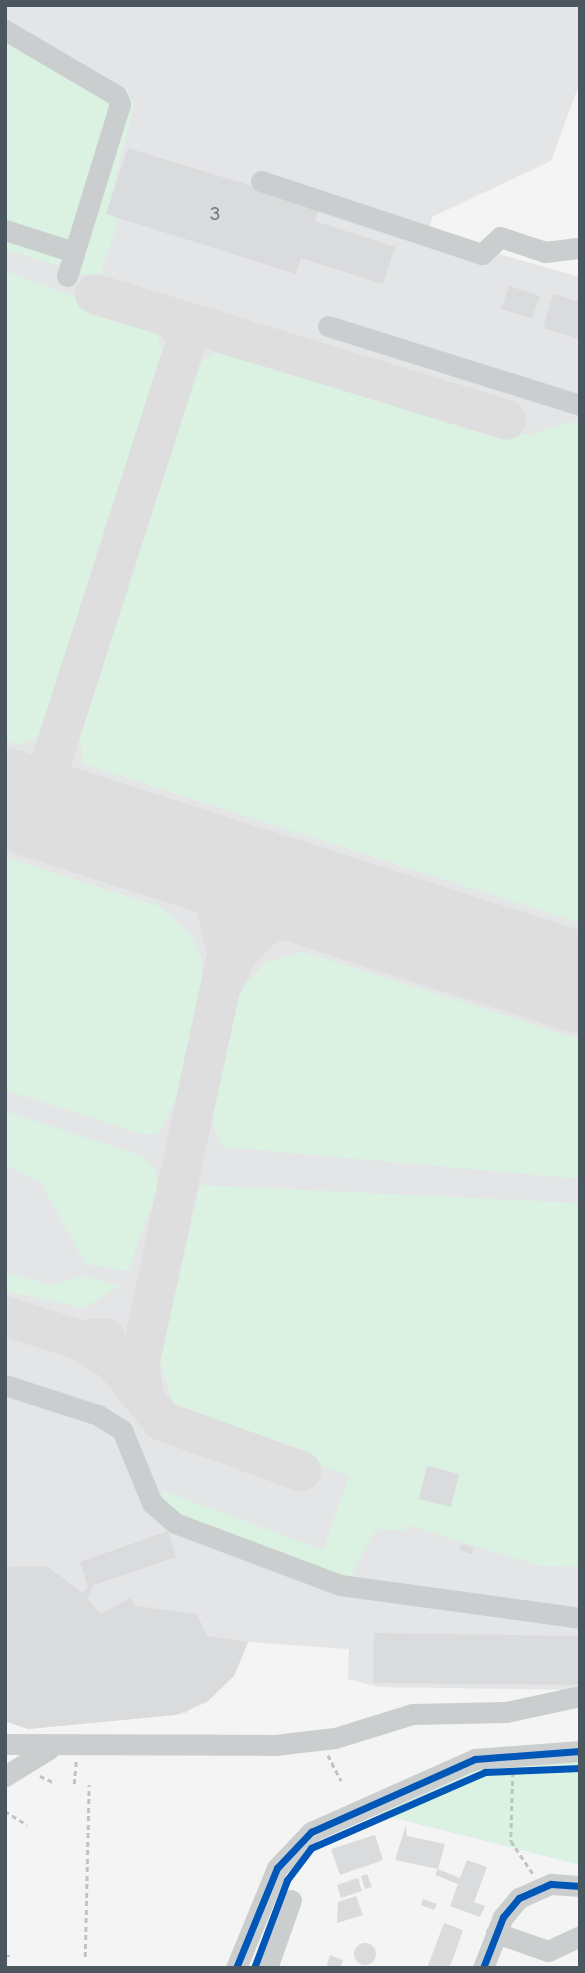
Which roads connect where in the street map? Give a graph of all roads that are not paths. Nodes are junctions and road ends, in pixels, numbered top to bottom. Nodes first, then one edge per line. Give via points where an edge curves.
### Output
1 (5, 30) edge
2 (261, 181) dead end
3 (5, 230) edge
4 (580, 248) edge
5 (74, 252) junction
6 (67, 276) dead end
7 (328, 326) dead end
8 (580, 405) edge
9 (5, 1385) edge
10 (580, 1618) edge
11 (580, 1696) edge
12 (5, 1744) edge
13 (580, 1751) edge
14 (69, 1752) junction
15 (5, 1776) edge
16 (580, 1886) edge
17 (290, 1900) dead end
18 (496, 1933) junction
19 (580, 1936) edge
20 (236, 1968) edge
21 (267, 1968) edge
22 (483, 1968) edge

1 - 5 street via 116,95 120,104
2 - 4 street via 482,254 500,237 545,251
3 - 5 street
5 - 6 street
7 - 8 street
9 - 10 street via 98,1415 121,1430 152,1503 175,1523 340,1585
11 - 14 street via 506,1712 412,1714 321,1740 208,1749
12 - 14 street
13 - 20 street via 484,1756 318,1828 277,1868
14 - 15 street via 36,1753
16 - 18 street via 551,1884 519,1898
17 - 21 street
18 - 19 street via 548,1951
18 - 22 street

